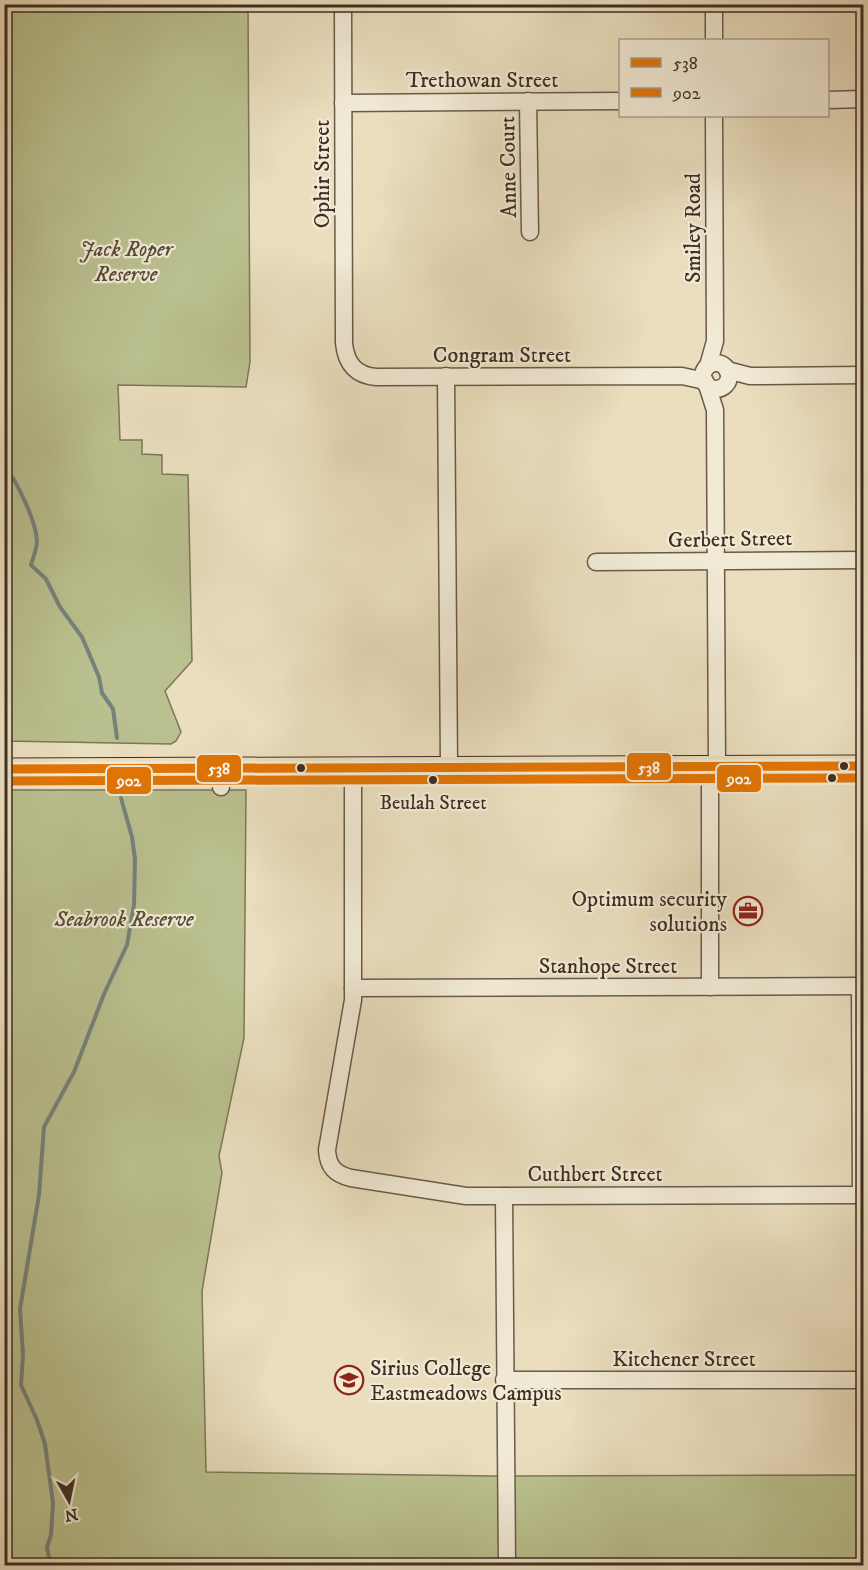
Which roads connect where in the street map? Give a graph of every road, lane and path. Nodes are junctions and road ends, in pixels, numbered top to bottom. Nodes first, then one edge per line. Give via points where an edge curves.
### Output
1 (343, 4) edge
2 (714, 4) edge
3 (714, 39) edge
4 (864, 99) edge
5 (829, 100) edge
6 (528, 101) junction
7 (619, 101) edge
8 (343, 103) junction
9 (714, 117) edge
10 (530, 232) dead end
11 (344, 343) joint
12 (864, 375) edge
13 (446, 376) junction
14 (716, 376) junction
15 (864, 560) edge
16 (715, 561) junction
17 (596, 562) dead end
18 (713, 766) junction
19 (864, 766) edge
20 (353, 768) junction
21 (449, 768) junction
22 (4, 769) edge
23 (862, 986) edge
24 (710, 987) junction
25 (353, 988) junction
26 (862, 1195) edge
27 (504, 1196) junction
28 (504, 1380) junction
29 (864, 1380) edge
30 (507, 1566) edge

1 - 8 street, Ophir Street
2 - 3 street
4 - 5 street
6 - 7 street, Trethowan Street
6 - 8 street, Trethowan Street
6 - 10 street, Anne Court
8 - 11 street, Ophir Street
9 - 14 street, Smiley Road
11 - 13 street, Congram Street via 351,366 367,376
12 - 14 street, Congram Street
13 - 14 street, Congram Street
13 - 21 street
14 - 16 street, Smiley Road
15 - 16 street, Gerbert Street
16 - 17 street, Gerbert Street
16 - 18 street, Smiley Road
18 - 19 main road
18 - 21 main road
18 - 24 street, Smiley Road
20 - 21 main road
20 - 22 main road via 221,778
20 - 25 street
23 - 24 street, Stanhope Street
23 - 26 street
24 - 25 street, Stanhope Street
25 - 27 street, Cuthbert Street via 329,1140 331,1167 342,1176 436,1193
26 - 27 street, Cuthbert Street
27 - 28 street
28 - 29 street, Kitchener Street
28 - 30 street

